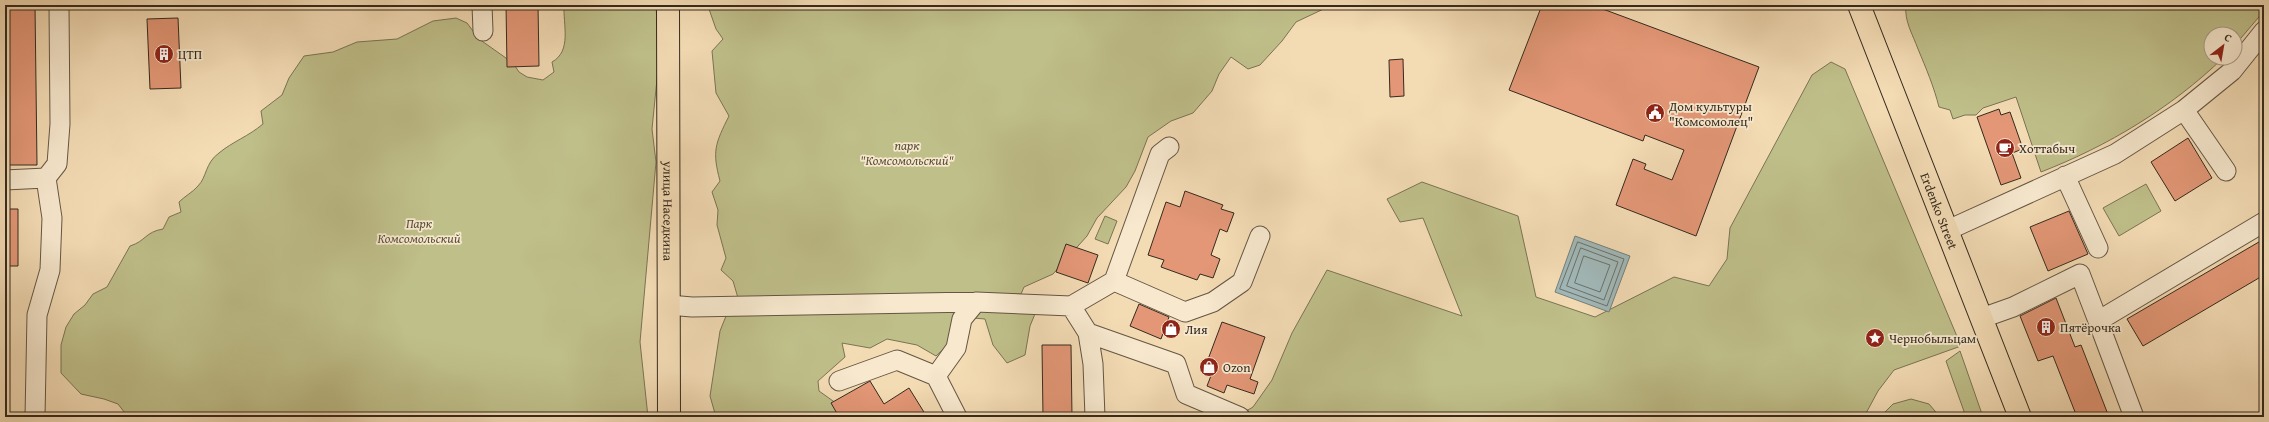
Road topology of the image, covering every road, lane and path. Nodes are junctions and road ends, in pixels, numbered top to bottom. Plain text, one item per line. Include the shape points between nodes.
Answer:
1 (59, 5) edge
2 (482, 5) edge
3 (668, 5) edge
4 (1859, 5) edge
5 (482, 31) dead end
6 (2264, 31) edge
7 (2184, 110) junction
8 (1169, 147) dead end
9 (2226, 171) dead end
10 (2065, 176) junction
11 (46, 178) junction
12 (5, 180) edge
13 (2264, 222) edge
14 (1948, 230) junction
15 (1260, 236) dead end
16 (2098, 248) dead end
17 (1114, 281) junction
18 (976, 302) junction
19 (669, 305) junction
20 (1071, 306) junction
21 (1982, 318) junction
22 (2098, 321) junction
23 (1088, 333) junction
24 (936, 376) junction
25 (839, 381) dead end
26 (35, 417) edge
27 (669, 417) edge
28 (957, 417) edge
29 (1095, 417) edge
30 (1240, 417) edge
31 (2020, 417) edge
32 (2134, 417) edge

1 - 11 lane via 60,124 57,164
2 - 5 lane
3 - 19 main road, улица Наседкина
4 - 14 main road, Erdenko Street
6 - 7 lane via 2232,71
7 - 9 lane
7 - 10 lane via 2115,154
8 - 17 lane via 1160,154
10 - 14 lane
10 - 16 lane
11 - 12 lane
11 - 26 lane via 52,218 50,270 36,315
13 - 22 lane
14 - 21 main road, Erdenko Street
15 - 17 lane via 1242,282 1213,302 1186,312
17 - 20 lane
18 - 19 lane via 692,307
18 - 20 lane
18 - 24 lane via 962,319 956,348
19 - 27 main road, улица Наседкина
20 - 23 lane
21 - 22 lane via 2013,307 2080,274
21 - 31 main road, Erdenko Street
22 - 32 lane
23 - 29 lane via 1093,364
23 - 30 lane via 1176,364 1186,394
24 - 25 lane via 897,360
24 - 28 lane

